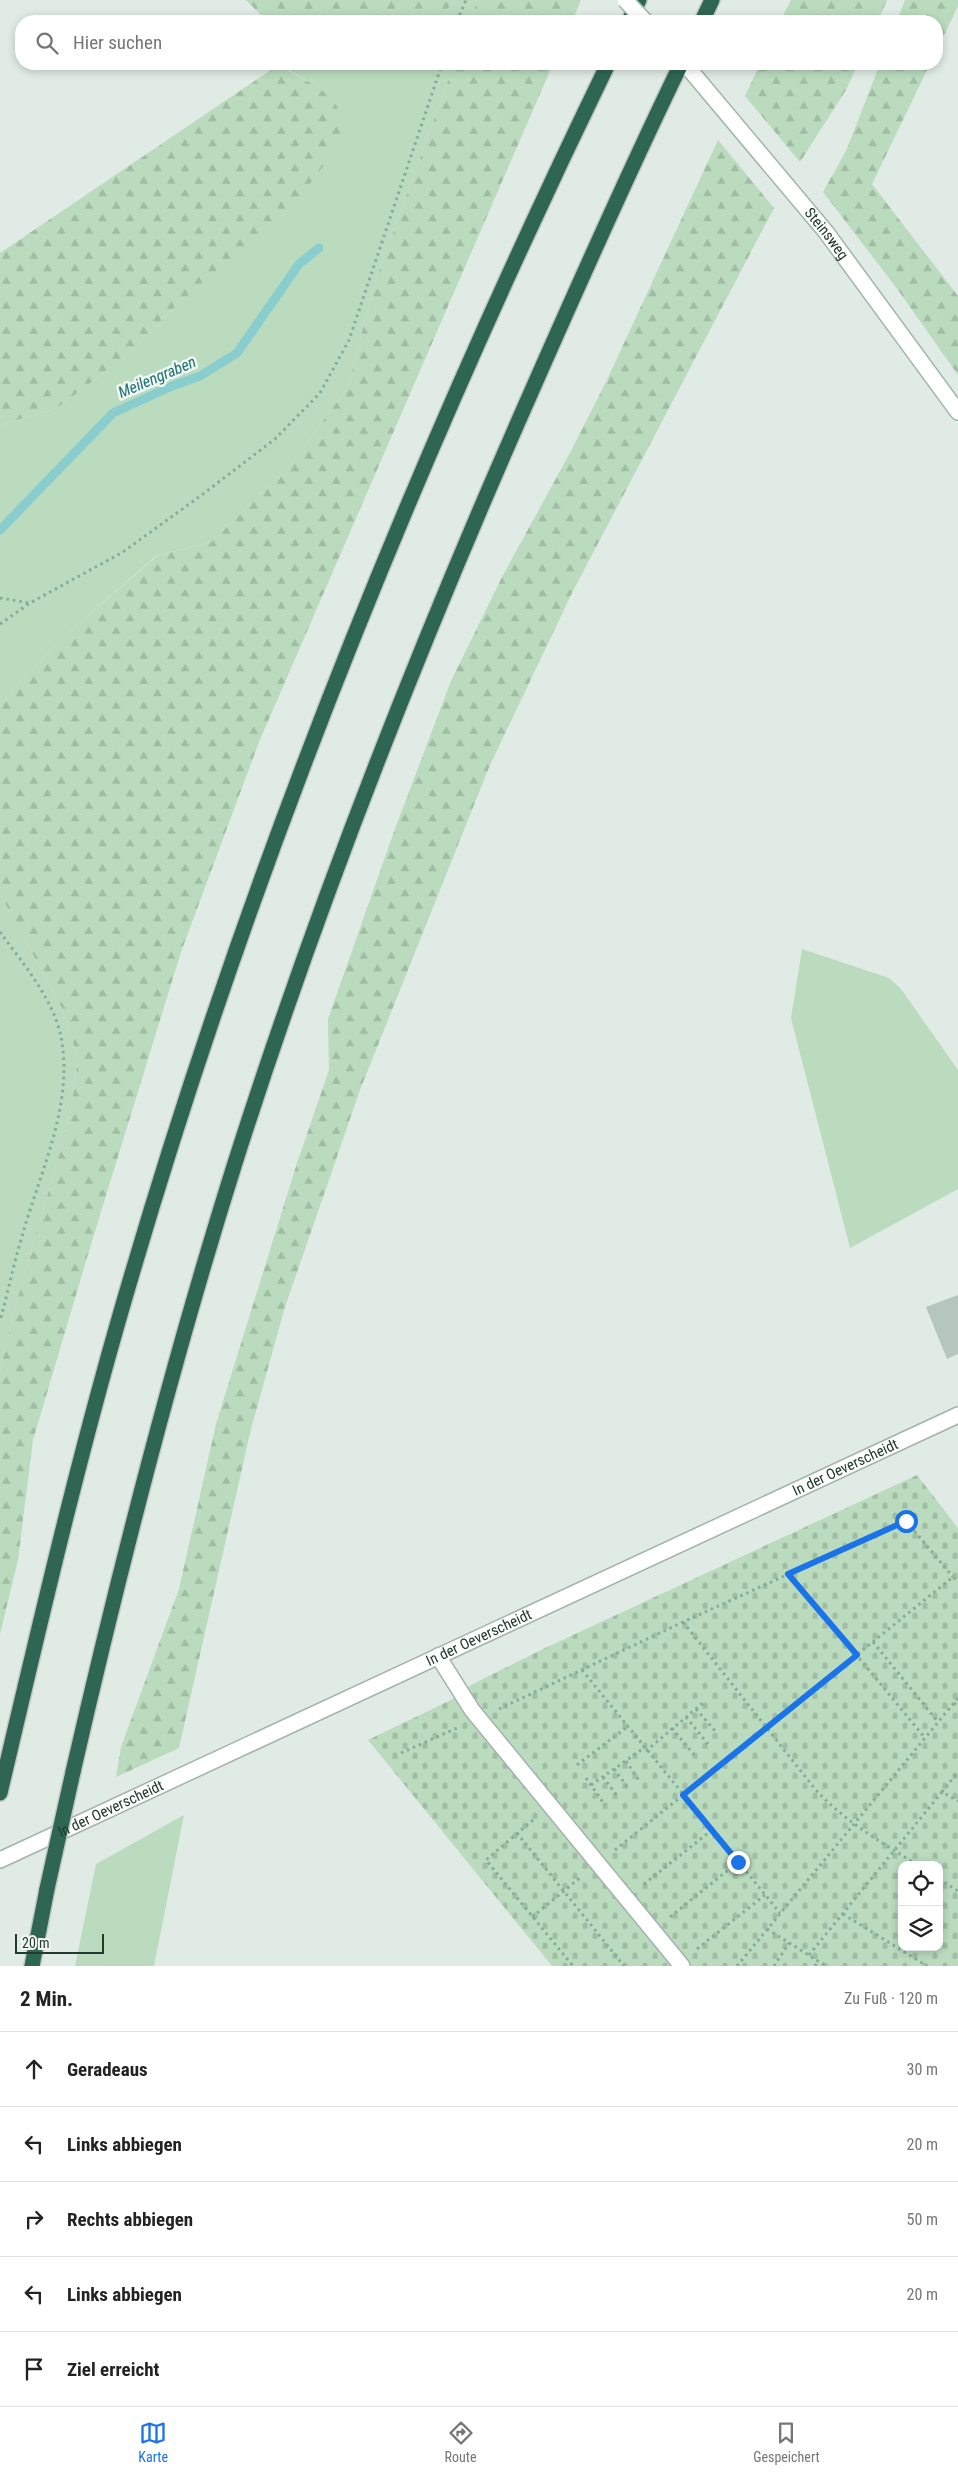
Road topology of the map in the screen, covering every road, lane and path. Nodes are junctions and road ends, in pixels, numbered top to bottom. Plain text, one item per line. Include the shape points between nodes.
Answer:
1 (466, 0) edge
2 (625, 0) edge
3 (639, 0) edge
4 (712, 0) edge
5 (460, 15) edge
6 (632, 15) edge
7 (639, 15) edge
8 (705, 15) edge
9 (440, 70) edge
10 (605, 70) edge
11 (680, 70) edge
12 (688, 70) edge
13 (958, 412) edge
14 (0, 598) edge
15 (30, 603) junction
16 (0, 624) edge
17 (0, 932) edge
18 (0, 1321) edge
19 (958, 1415) edge
20 (788, 1574) junction
21 (953, 1577) junction
22 (958, 1582) edge
23 (683, 1622) junction
24 (874, 1642) junction
25 (857, 1655) junction
26 (438, 1656) junction
27 (582, 1670) junction
28 (958, 1698) edge
29 (704, 1702) dead end
30 (954, 1703) junction
31 (958, 1706) edge
32 (696, 1709) junction
33 (686, 1717) junction
34 (479, 1718) junction
35 (938, 1722) junction
36 (627, 1727) junction
37 (672, 1728) junction
38 (766, 1728) junction
39 (717, 1733) dead end
40 (925, 1738) junction
41 (708, 1744) dead end
42 (645, 1749) junction
43 (400, 1753) dead end
44 (694, 1756) dead end
45 (626, 1761) junction
46 (577, 1765) dead end
47 (614, 1769) junction
48 (958, 1772) edge
49 (603, 1777) junction
50 (586, 1778) dead end
51 (640, 1782) dead end
52 (591, 1785) junction
53 (628, 1788) dead end
54 (942, 1792) junction
55 (0, 1793) edge
56 (683, 1795) junction
57 (618, 1797) dead end
58 (958, 1801) edge
59 (550, 1805) junction
60 (606, 1805) dead end
61 (852, 1825) junction
62 (712, 1830) junction
63 (517, 1833) junction
64 (895, 1851) junction
65 (0, 1860) edge
66 (911, 1861) edge
67 (738, 1862) junction
68 (598, 1863) junction
69 (943, 1882) edge
70 (958, 1891) edge
71 (564, 1892) junction
72 (765, 1895) junction
73 (627, 1898) junction
74 (780, 1913) junction
75 (843, 1914) junction
76 (532, 1917) junction
77 (767, 1929) junction
78 (653, 1930) junction
79 (789, 1943) junction
80 (809, 1955) junction
81 (818, 1961) junction
82 (681, 1964) edge
83 (32, 1966) edge
84 (573, 1966) edge
85 (624, 1966) edge
86 (737, 1966) edge
87 (774, 1966) edge
88 (815, 1966) edge
89 (826, 1966) edge
90 (927, 1966) edge

1 - 5 path
2 - 7 street, bridge
3 - 6 highway
4 - 8 highway
9 - 15 path via 349,340 320,393 275,440 123,552
10 - 55 highway via 493,313 412,501 337,679 250,910 210,1025 132,1274 63,1525
11 - 83 highway, bridge via 588,264 438,606 364,791 272,1052 198,1284 143,1480 109,1612
12 - 13 street, Steinsweg via 841,252
14 - 15 path
15 - 16 path
17 - 18 path via 32,976 56,1022 64,1066 63,1097
19 - 26 street, In der Oeverscheidt
20 - 21 path via 906,1521
20 - 23 path
20 - 25 path
21 - 22 path
21 - 24 path
23 - 27 path
23 - 38 path
24 - 25 path
24 - 35 path
25 - 38 path
25 - 40 path
26 - 34 street
26 - 65 street, In der Oeverscheidt
27 - 34 path
27 - 36 path
28 - 30 path
29 - 32 path
30 - 31 path
30 - 35 path
32 - 33 path
32 - 39 path
33 - 37 path
33 - 41 path
34 - 43 path
34 - 59 street
35 - 40 path
36 - 42 path
36 - 46 path
37 - 42 path
37 - 44 path
38 - 56 path
38 - 61 path via 815,1789
40 - 61 path
42 - 45 path
42 - 56 path
45 - 47 path
45 - 51 path
47 - 49 path
47 - 53 path
48 - 54 path
49 - 52 path
49 - 57 path
50 - 52 path
52 - 60 path
54 - 58 path
54 - 64 path
56 - 62 path
56 - 68 path
59 - 63 path
59 - 68 street
61 - 64 path
61 - 74 path
62 - 67 path
62 - 73 path
63 - 71 path
63 - 76 path via 486,1860
64 - 66 path
64 - 75 path
67 - 72 path
67 - 78 path
68 - 71 path
68 - 73 street
69 - 70 path
71 - 76 path
71 - 85 path
72 - 74 path
72 - 82 path
73 - 78 street
74 - 77 path
75 - 80 path
75 - 90 path
76 - 84 path
77 - 79 path
77 - 86 path
78 - 82 street
79 - 80 path
79 - 87 path
80 - 81 path
81 - 88 path
81 - 89 path

